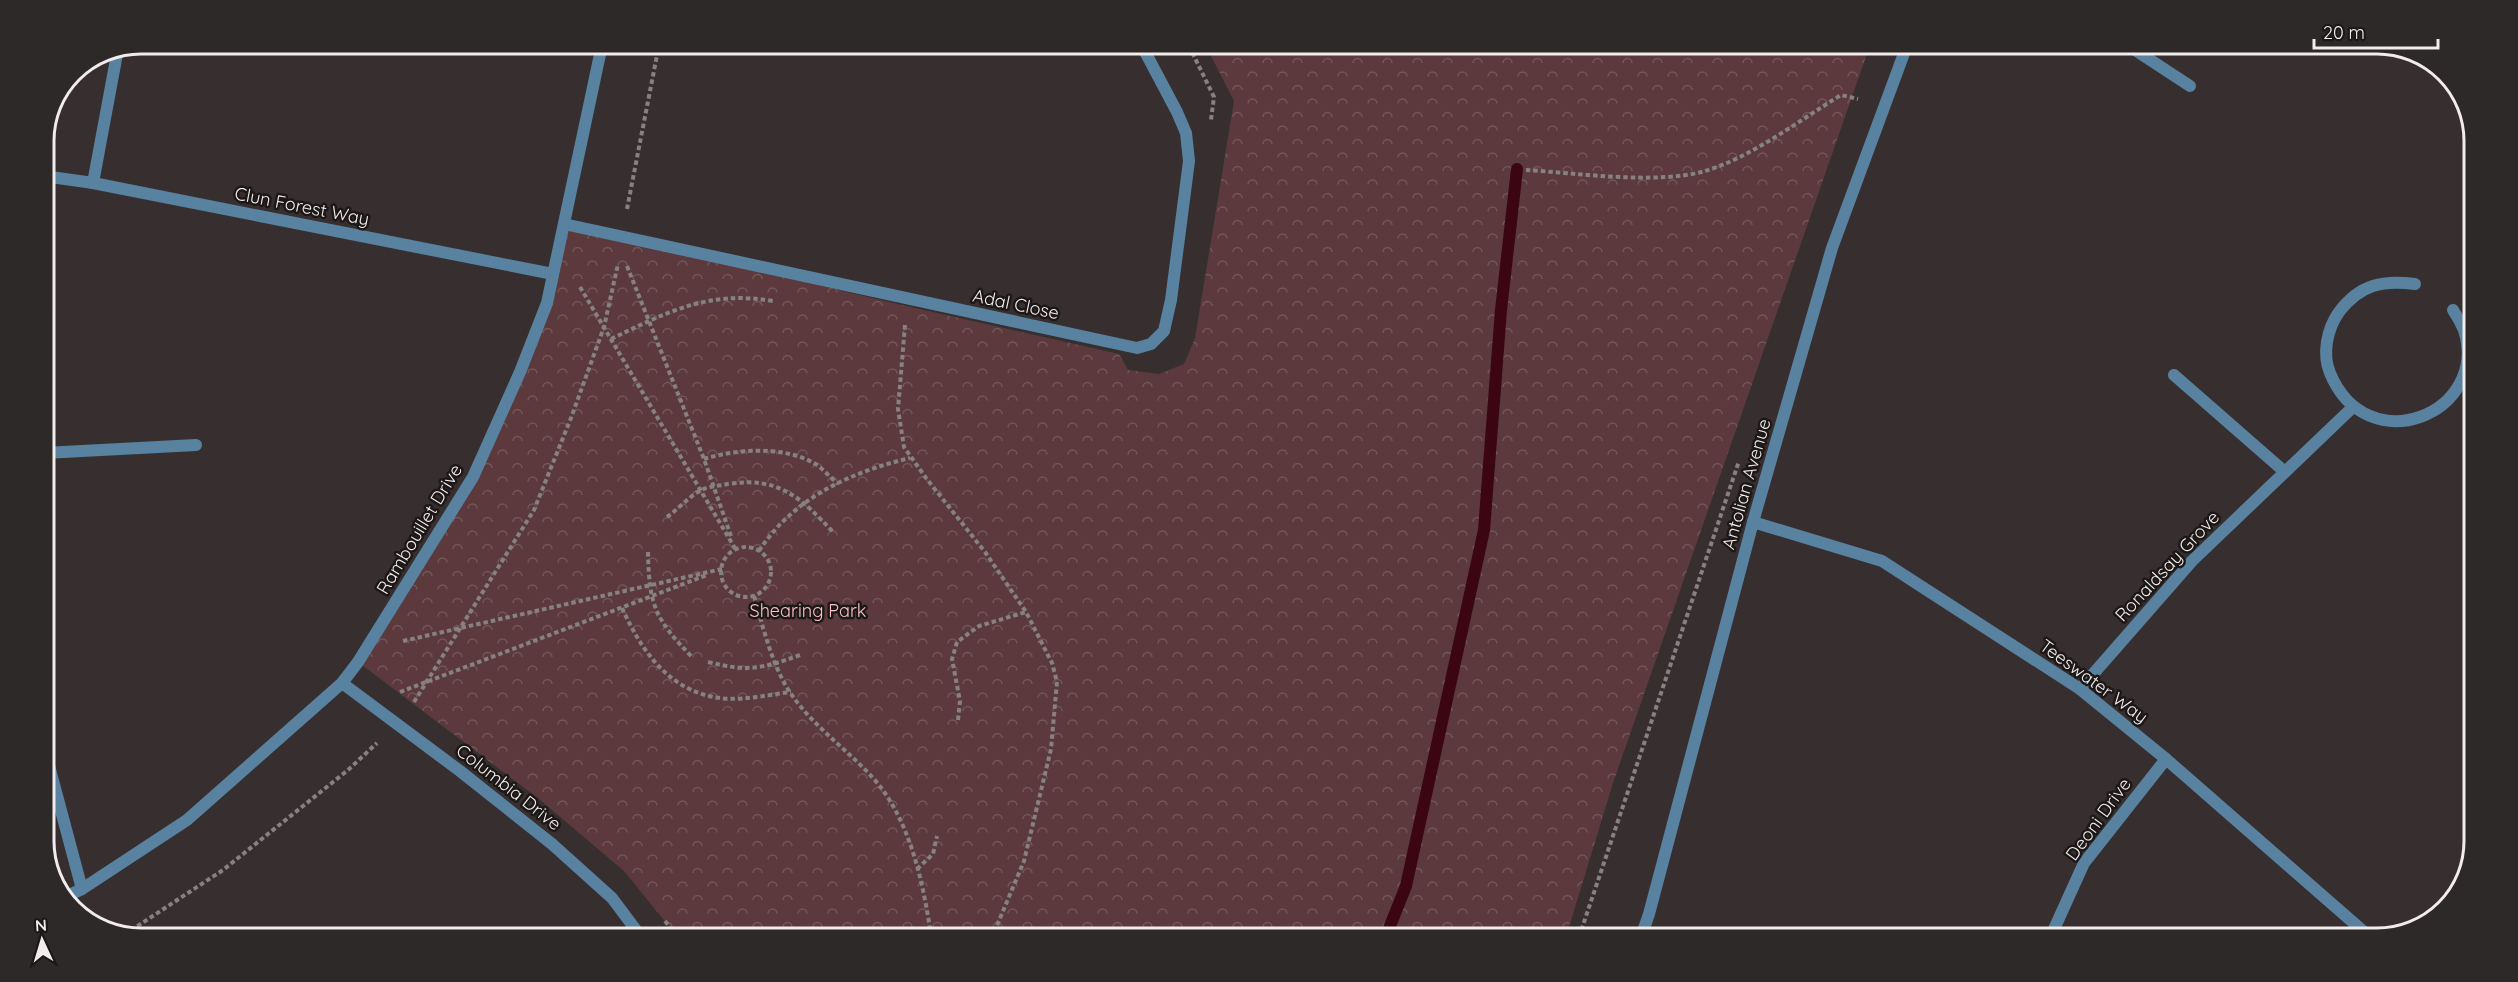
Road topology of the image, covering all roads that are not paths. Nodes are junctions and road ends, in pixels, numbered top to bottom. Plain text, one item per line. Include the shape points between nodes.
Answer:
1 (600, 54) edge
2 (1146, 54) edge
3 (1904, 54) edge
4 (2141, 54) edge
5 (116, 58) edge
6 (2190, 86) dead end
7 (54, 177) edge
8 (93, 183) junction
9 (564, 224) junction
10 (553, 274) junction
11 (2415, 284) dead end
12 (2453, 310) dead end
13 (2464, 330) edge
14 (2464, 368) edge
15 (2174, 375) dead end
16 (2353, 407) junction
17 (196, 445) dead end
18 (54, 452) edge
19 (2285, 472) junction
20 (1753, 522) junction
21 (342, 682) junction
22 (2080, 689) junction
23 (2166, 759) junction
24 (54, 784) edge
25 (82, 889) junction
26 (72, 894) edge
27 (634, 928) edge
28 (1644, 928) edge
29 (2055, 928) edge
30 (2358, 928) edge

1 - 9 street, Rambouillet Drive
2 - 9 street, Adal Close via 1178,112 1186,133 1189,161 1164,331 1150,344 1137,348
3 - 20 street, Antolian Avenue via 1832,248
4 - 6 street
5 - 8 street
7 - 8 street, Clun Forest Way
8 - 10 street, Clun Forest Way
9 - 10 street, Rambouillet Drive
10 - 21 street, Rambouillet Drive via 547,303 520,372 473,477
11 - 16 street via 2391,281 2368,287 2348,300 2333,320 2326,343 2327,367 2336,389
12 - 13 street
14 - 16 street via 2453,394 2437,410 2416,420 2394,423 2372,418
15 - 19 street
16 - 19 street, Ronaldsay Grove
17 - 18 street
19 - 22 street, Ronaldsay Grove via 2192,561
20 - 22 street, Teeswater Way via 1882,561
20 - 28 street, Antolian Avenue
21 - 25 street, Rambouillet Drive via 187,820
21 - 27 street, Columbia Drive via 552,844 612,898
22 - 23 street, Teeswater Way
23 - 29 street, Deoni Drive via 2084,863
23 - 30 street, Teeswater Way
24 - 25 street
25 - 26 street, Rambouillet Drive

